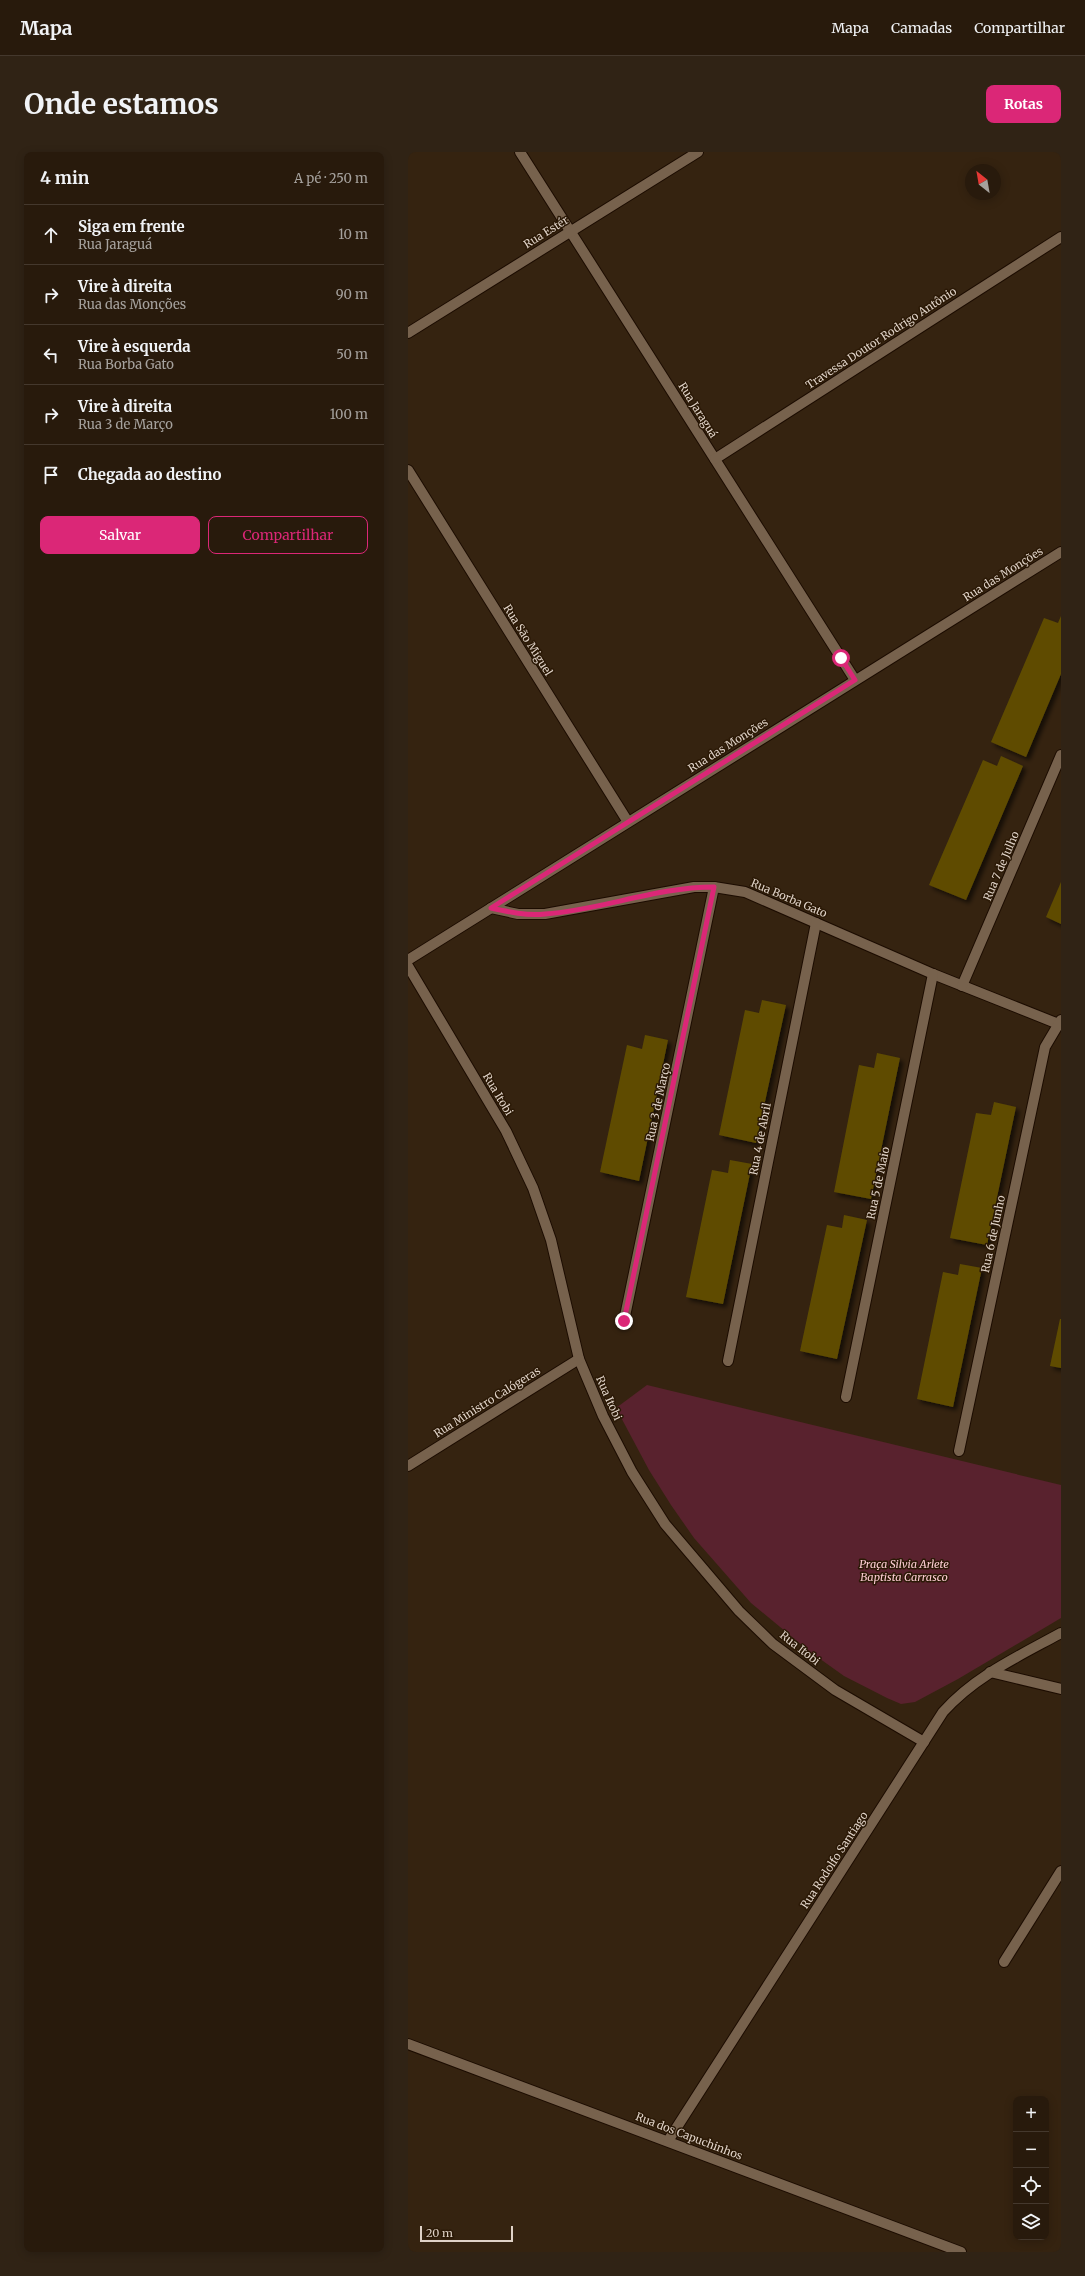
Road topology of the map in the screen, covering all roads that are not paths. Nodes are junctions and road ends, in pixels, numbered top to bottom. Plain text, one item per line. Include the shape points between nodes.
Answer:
1 (520, 152) edge
2 (698, 152) edge
3 (570, 231) junction
4 (1061, 237) edge
5 (408, 333) edge
6 (715, 459) junction
7 (408, 470) edge
8 (1061, 552) edge
9 (855, 680) junction
10 (1061, 755) edge
11 (628, 822) junction
12 (714, 887) junction
13 (491, 908) junction
14 (816, 923) junction
15 (408, 960) edge
16 (408, 966) edge
17 (933, 974) junction
18 (962, 986) junction
19 (1060, 1023) edge
20 (624, 1321) dead end
21 (579, 1359) junction
22 (728, 1360) dead end
23 (846, 1396) dead end
24 (959, 1451) dead end
25 (408, 1466) edge
26 (1061, 1633) edge
27 (990, 1672) junction
28 (1061, 1689) edge
29 (924, 1742) junction
30 (1061, 1871) edge
31 (1004, 1962) dead end
32 (408, 2044) edge
33 (668, 2141) junction
34 (961, 2252) edge

1 - 3 street, Rua Jaraguá
2 - 3 street, Rua Estér
3 - 5 street, Rua Estér
3 - 6 street, Rua Jaraguá
4 - 6 street, Travessa Doutor Rodrigo Antônio
6 - 9 street, Rua Jaraguá
7 - 11 street, Rua São Miguel
8 - 9 street, Rua das Monções
9 - 11 street, Rua das Monções
10 - 18 street, Rua 7 de Julho
11 - 13 street, Rua das Monções
12 - 13 street, Rua Borba Gato via 660,892 545,914 518,914
12 - 14 street, Rua Borba Gato via 745,892
12 - 20 street, Rua 3 de Março
13 - 15 street, Rua das Monções
14 - 17 street, Rua Borba Gato
14 - 22 street, Rua 4 de Abril
16 - 21 street, Rua Itobi via 506,1131 533,1188 551,1240
17 - 18 street, Rua Borba Gato
17 - 23 street, Rua 5 de Maio
18 - 19 street, Rua Borba Gato
19 - 24 street, Rua 6 de Junho via 1045,1047
21 - 25 street, Rua Ministro Calógeras
21 - 29 street, Rua Itobi via 632,1472 665,1524 739,1611 773,1644 835,1690
26 - 27 street, Rua Rodolfo Santiago
27 - 28 street
27 - 29 street, Rua Rodolfo Santiago via 955,1698
29 - 33 street, Rua Rodolfo Santiago
30 - 31 street
32 - 33 street, Rua dos Capuchinhos
33 - 34 street, Rua dos Capuchinhos

